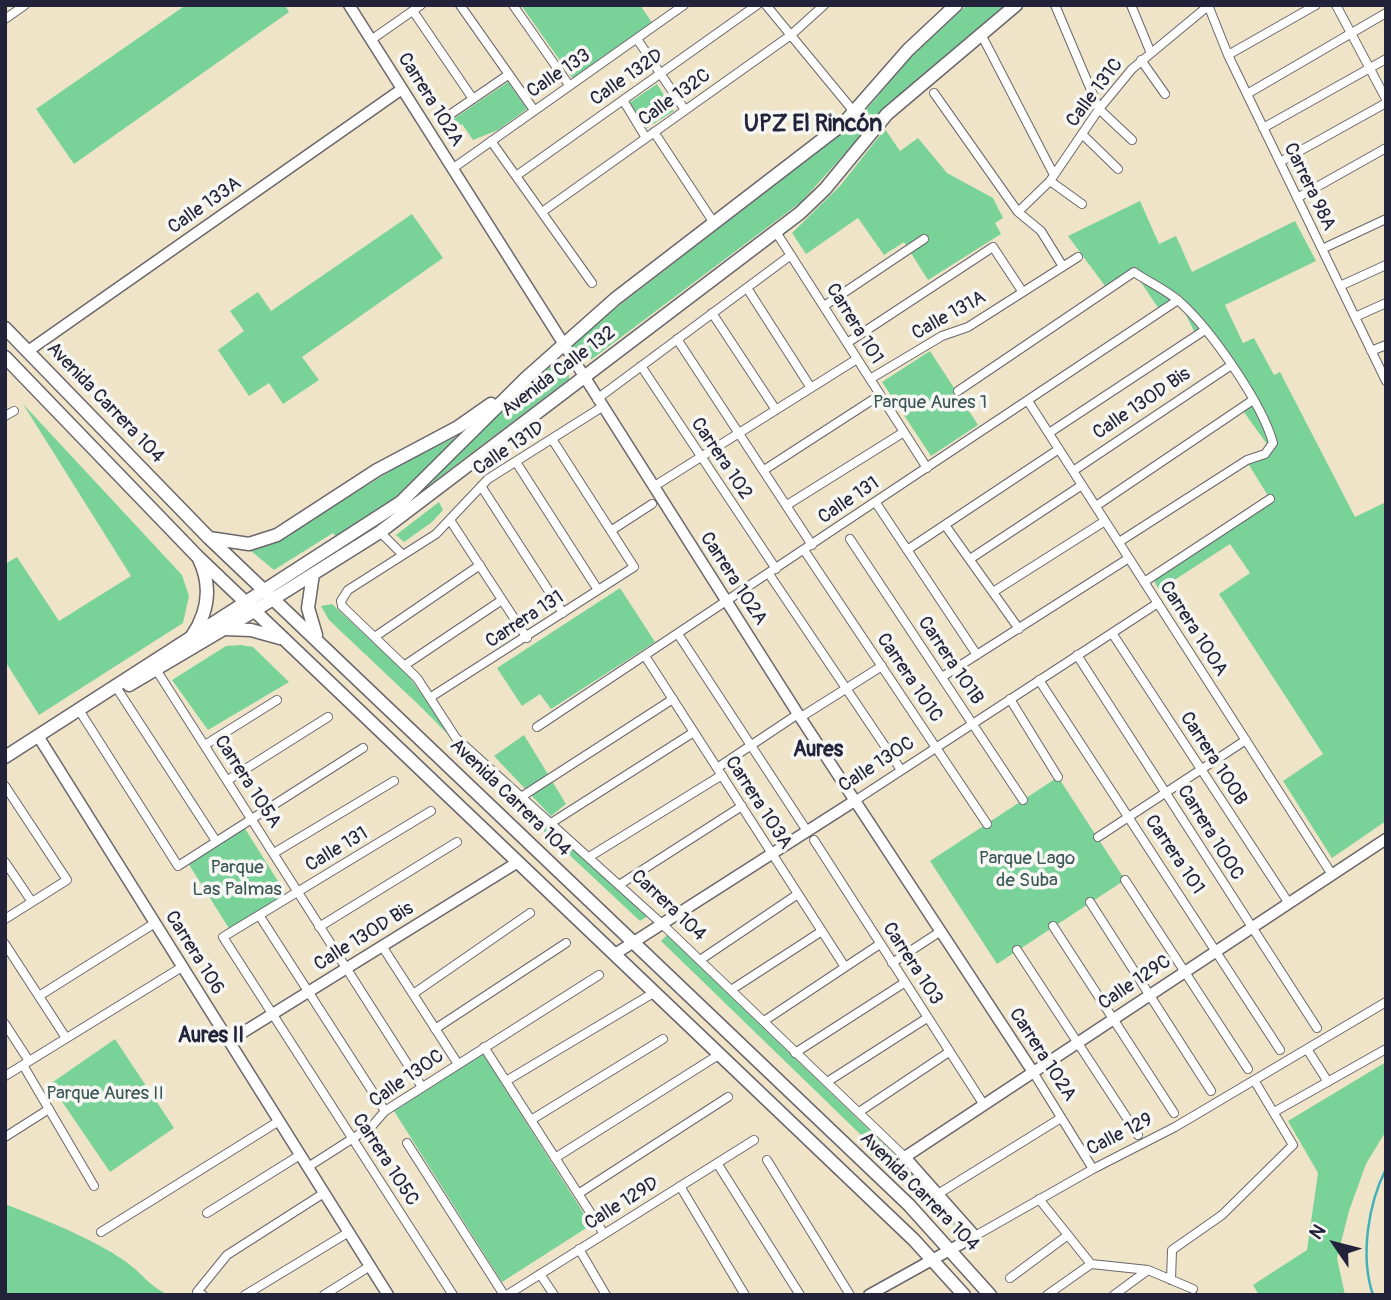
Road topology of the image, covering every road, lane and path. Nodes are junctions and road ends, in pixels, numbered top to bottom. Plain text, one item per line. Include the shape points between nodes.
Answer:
1 (25, 5) edge
2 (349, 5) edge
3 (460, 5) edge
4 (513, 5) edge
5 (684, 5) edge
6 (757, 5) edge
7 (766, 5) edge
8 (824, 5) edge
9 (956, 5) edge
10 (1016, 5) edge
11 (1055, 5) edge
12 (1131, 5) edge
13 (1316, 5) edge
14 (1336, 5) edge
15 (1208, 6) edge
16 (417, 8) edge
17 (1386, 13) edge
18 (5, 19) edge
19 (1351, 33) junction
20 (981, 34) junction
21 (791, 35) junction
22 (637, 39) junction
23 (371, 40) junction
24 (1150, 51) junction
25 (1228, 55) junction
26 (1386, 58) edge
27 (1141, 60) junction
28 (1369, 68) junction
29 (660, 74) junction
30 (508, 75) junction
31 (569, 85) junction
32 (402, 89) junction
33 (934, 93) dead end
34 (1165, 94) dead end
35 (1247, 94) junction
36 (473, 99) junction
37 (623, 100) junction
38 (1386, 101) edge
39 (1099, 109) junction
40 (534, 110) junction
41 (685, 110) junction
42 (855, 113) junction
43 (442, 120) dead end
44 (1263, 128) junction
45 (654, 132) junction
46 (1082, 134) junction
47 (646, 138) junction
48 (1132, 140) dead end
49 (491, 141) junction
50 (1386, 148) edge
51 (1280, 162) junction
52 (452, 169) junction
53 (1118, 169) dead end
54 (516, 176) junction
55 (1052, 178) junction
56 (1297, 198) junction
57 (1082, 204) dead end
58 (542, 212) junction
59 (1018, 212) junction
60 (1386, 219) edge
61 (714, 223) junction
62 (776, 232) junction
63 (924, 239) dead end
64 (1322, 249) junction
65 (791, 255) junction
66 (1078, 257) dead end
67 (1062, 265) junction
68 (1386, 265) edge
69 (592, 282) dead end
70 (1340, 286) junction
71 (747, 288) junction
72 (1022, 291) junction
73 (1178, 300) junction
74 (1386, 303) edge
75 (824, 306) junction
76 (712, 313) junction
77 (1354, 317) junction
78 (5, 328) edge
79 (1205, 330) junction
80 (677, 340) junction
81 (847, 343) junction
82 (563, 345) junction
83 (1386, 345) edge
84 (29, 351) junction
85 (1371, 351) junction
86 (5, 357) edge
87 (857, 359) junction
88 (641, 366) junction
89 (1230, 366) junction
90 (526, 377) junction
91 (583, 377) junction
92 (870, 379) junction
93 (1386, 381) edge
94 (811, 388) junction
95 (958, 391) dead end
96 (880, 395) junction
97 (1253, 400) junction
98 (1028, 401) junction
99 (600, 403) junction
100 (776, 410) junction
101 (14, 411) dead end
102 (5, 416) edge
103 (904, 432) junction
104 (739, 433) junction
105 (1049, 433) junction
106 (552, 439) junction
107 (1059, 449) junction
108 (700, 457) junction
109 (516, 462) junction
110 (927, 468) junction
111 (764, 470) junction
112 (1073, 471) junction
113 (481, 485) junction
114 (1082, 485) junction
115 (653, 487) junction
116 (1270, 499) dead end
117 (652, 503) dead end
118 (876, 503) junction
119 (787, 505) junction
120 (1096, 506) junction
121 (450, 520) junction
122 (1105, 521) junction
123 (945, 525) junction
124 (612, 530) junction
125 (380, 532) junction
126 (209, 538) junction
127 (850, 539) dead end
128 (1119, 542) junction
129 (808, 548) junction
130 (907, 550) junction
131 (197, 555) junction
132 (403, 555) junction
133 (1129, 558) junction
134 (970, 559) junction
135 (480, 565) junction
136 (772, 572) junction
137 (313, 574) junction
138 (1144, 582) junction
139 (598, 590) junction
140 (993, 592) junction
141 (269, 595) junction
142 (502, 600) junction
143 (341, 601) joint
144 (727, 602) junction
145 (1158, 603) junction
146 (250, 607) junction
147 (563, 613) junction
148 (225, 629) junction
149 (1019, 629) junction
150 (1112, 633) junction
151 (678, 634) junction
152 (192, 636) junction
153 (376, 636) junction
154 (527, 638) junction
155 (284, 639) junction
156 (321, 644) junction
157 (977, 655) junction
158 (1077, 655) junction
159 (645, 656) junction
160 (405, 665) junction
161 (882, 666) junction
162 (157, 671) junction
163 (942, 677) junction
164 (1039, 680) junction
165 (846, 689) junction
166 (118, 690) junction
167 (431, 697) junction
168 (673, 699) junction
169 (1010, 699) junction
170 (277, 700) dead end
171 (79, 710) junction
172 (800, 716) junction
173 (328, 717) dead end
174 (972, 724) junction
175 (537, 727) dead end
176 (694, 732) junction
177 (38, 736) junction
178 (1246, 740) junction
179 (205, 745) junction
180 (752, 745) junction
181 (936, 747) junction
182 (363, 748) dead end
183 (5, 757) edge
184 (1201, 770) junction
185 (901, 771) junction
186 (719, 772) junction
187 (1058, 777) dead end
188 (228, 780) junction
189 (394, 781) dead end
190 (5, 786) edge
191 (1166, 793) junction
192 (521, 797) junction
193 (856, 800) junction
194 (1023, 800) dead end
195 (741, 806) junction
196 (431, 811) dead end
197 (1129, 817) junction
198 (253, 818) junction
199 (551, 823) junction
200 (987, 824) dead end
201 (811, 836) junction
202 (1098, 837) dead end
203 (1386, 839) edge
204 (216, 841) junction
205 (457, 842) dead end
206 (274, 853) junction
207 (772, 854) junction
208 (589, 857) junction
209 (5, 862) edge
210 (518, 862) junction
211 (1331, 873) junction
212 (1125, 880) dead end
213 (619, 885) junction
214 (298, 892) junction
215 (798, 894) junction
216 (32, 902) junction
217 (1090, 902) dead end
218 (1288, 902) junction
219 (530, 913) dead end
220 (259, 915) junction
221 (5, 919) edge
222 (155, 923) junction
223 (662, 924) junction
224 (1053, 926) dead end
225 (319, 927) junction
226 (1250, 927) junction
227 (822, 931) junction
228 (941, 931) junction
229 (223, 937) joint
230 (634, 942) junction
231 (566, 943) dead end
232 (5, 944) edge
233 (880, 944) junction
234 (382, 946) junction
235 (1218, 949) junction
236 (1017, 950) dead end
237 (615, 954) junction
238 (700, 960) junction
239 (892, 963) junction
240 (182, 967) junction
241 (845, 967) junction
242 (345, 969) junction
243 (1185, 971) junction
244 (598, 975) dead end
245 (904, 983) junction
246 (731, 990) junction
247 (308, 992) junction
248 (655, 992) junction
249 (413, 994) junction
250 (1149, 995) junction
251 (39, 996) junction
252 (1386, 1002) edge
253 (271, 1014) junction
254 (927, 1018) junction
255 (1113, 1019) junction
256 (764, 1021) junction
257 (5, 1024) edge
258 (1317, 1028) dead end
259 (435, 1029) junction
260 (66, 1038) junction
261 (663, 1039) dead end
262 (229, 1041) junction
263 (1077, 1042) junction
264 (484, 1047) junction
265 (1307, 1049) junction
266 (1386, 1049) edge
267 (1280, 1050) dead end
268 (949, 1052) junction
269 (795, 1053) junction
270 (720, 1054) junction
271 (26, 1063) junction
272 (458, 1064) junction
273 (1248, 1069) dead end
274 (1033, 1072) junction
275 (5, 1076) edge
276 (1254, 1080) junction
277 (506, 1081) junction
278 (827, 1082) junction
279 (1328, 1082) junction
280 (422, 1087) junction
281 (1211, 1091) dead end
282 (728, 1097) dead end
283 (984, 1105) junction
284 (49, 1109) junction
285 (385, 1111) junction
286 (859, 1112) junction
287 (1274, 1112) junction
288 (1174, 1113) dead end
289 (1061, 1118) junction
290 (531, 1120) junction
291 (279, 1121) junction
292 (1138, 1135) dead end
293 (5, 1137) edge
294 (351, 1140) junction
295 (754, 1140) dead end
296 (407, 1143) dead end
297 (300, 1155) junction
298 (905, 1157) junction
299 (555, 1158) junction
300 (767, 1160) dead end
301 (717, 1163) junction
302 (308, 1167) junction
303 (1093, 1169) junction
304 (94, 1186) dead end
305 (680, 1186) junction
306 (324, 1193) junction
307 (578, 1194) junction
308 (938, 1194) junction
309 (1039, 1199) junction
310 (207, 1213) dead end
311 (101, 1232) dead end
312 (349, 1232) junction
313 (604, 1234) junction
314 (1068, 1235) junction
315 (975, 1236) junction
316 (579, 1249) junction
317 (951, 1250) junction
318 (934, 1259) junction
319 (1091, 1264) junction
320 (370, 1266) junction
321 (1148, 1270) junction
322 (540, 1274) junction
323 (1010, 1278) dead end
324 (1171, 1280) junction
325 (1195, 1292) edge
326 (200, 1294) edge
327 (245, 1295) edge
328 (324, 1295) edge
329 (388, 1295) edge
330 (453, 1295) edge
331 (506, 1295) edge
332 (554, 1295) edge
333 (606, 1295) edge
334 (745, 1295) edge
335 (800, 1295) edge
336 (850, 1295) edge
337 (869, 1295) edge
338 (964, 1295) edge
339 (990, 1295) edge
340 (1047, 1295) edge
341 (1114, 1295) edge
342 (1184, 1295) edge

1 - 18 street
2 - 23 street, Carrera 102A
3 - 30 street
4 - 31 street
5 - 22 street, Calle 133
6 - 29 street, Calle 132D
7 - 21 street
8 - 21 street, Calle 132C
9 - 42 main road, Avenida Calle 132 via 908,50
10 - 20 main road, Avenida Calle 132
11 - 39 street
12 - 24 street
13 - 25 street
14 - 19 street
15 - 24 street, Calle 131C
15 - 25 street, Carrera 98A
16 - 23 street
16 - 36 street
17 - 19 street
19 - 28 street
19 - 35 street
20 - 55 street
20 - 62 main road, Avenida Calle 132 via 887,114 825,189
21 - 41 street, Calle 132C
21 - 42 street
22 - 29 street
22 - 31 street, Calle 133
23 - 32 street, Carrera 102A
24 - 27 street, Calle 131C
25 - 35 street, Carrera 98A
26 - 28 street
27 - 34 street
27 - 39 street, Calle 131C
28 - 38 street
28 - 44 street
29 - 37 street, Calle 132D
29 - 41 street
30 - 36 street
30 - 40 street
31 - 40 street, Calle 133
32 - 52 street, Carrera 102A
32 - 84 street, Calle 133A
33 - 59 street
35 - 44 street, Carrera 98A
36 - 43 street
37 - 47 street
37 - 54 street, Calle 132D
38 - 51 street
39 - 46 street, Calle 131C
39 - 48 street
40 - 49 street, Calle 133
41 - 45 street, Calle 132C
42 - 61 main road, Avenida Calle 132
44 - 51 street, Carrera 98A
45 - 47 street, Calle 132C
45 - 61 street
46 - 53 street
46 - 55 street, Calle 131C
47 - 58 street, Calle 132C
49 - 52 street, Calle 133
49 - 54 street
50 - 56 street
51 - 56 street, Carrera 98A
52 - 82 street, Carrera 102A
54 - 58 street
55 - 57 street
55 - 59 street, Calle 131C
56 - 64 street, Carrera 98A
58 - 69 street
59 - 67 street via 1041,231
60 - 64 street
61 - 82 main road, Avenida Calle 132
62 - 65 street, Carrera 101
62 - 91 main road, Avenida Calle 132
63 - 75 street
64 - 70 street, Carrera 98A
65 - 71 street, Calle 131D
65 - 75 street, Carrera 101
66 - 67 street, Calle 131A
67 - 72 street, Calle 131A
68 - 70 street
70 - 77 street, Carrera 98A
71 - 76 street, Calle 131D
71 - 94 street
72 - 81 street via 993,247
72 - 92 street, Calle 131A via 968,327 942,336
73 - 79 street
73 - 95 street via 1133,272
73 - 98 street, Calle 131
74 - 77 street
75 - 81 street, Carrera 101
76 - 80 street, Calle 131D
76 - 100 street
77 - 85 street, Carrera 98A
78 - 84 main road, Avenida Carrera 104
79 - 89 street
79 - 105 street
80 - 88 street, Calle 131D
80 - 104 street, Carrera 101C
81 - 87 street, Carrera 101
82 - 90 main road, Avenida Calle 132
82 - 91 street, Carrera 102A
83 - 85 street
84 - 126 main road, Avenida Carrera 104
85 - 93 street, Carrera 98A
86 - 131 main road, Avenida Carrera 104
87 - 92 street, Carrera 101
87 - 94 street
88 - 99 street, Calle 131D
88 - 108 street, Carrera 102
89 - 97 street
89 - 112 street, Calle 130D Bis
90 - 126 main road via 458,427 377,470 277,535 249,544
90 - 141 main road, Avenida Calle 132 via 401,502
91 - 99 street, Carrera 102A
91 - 125 main road, Avenida Calle 132
92 - 96 street, Carrera 101
94 - 100 street
96 - 103 street, Carrera 101
96 - 111 street
97 - 120 street
97 - 128 street via 1273,443 1265,454 1247,460
98 - 105 street, Carrera 100A
98 - 110 street, Calle 131
99 - 106 street, Calle 131D
99 - 115 street, Carrera 102A
100 - 104 street
101 - 102 street
103 - 110 street, Carrera 101
103 - 119 street
104 - 108 street
104 - 111 street, Carrera 101C
105 - 107 street, Carrera 100A
106 - 109 street, Calle 131D
106 - 124 street
107 - 112 street, Carrera 100A
107 - 123 street
108 - 115 street
108 - 136 street, Carrera 102
109 - 113 street, Calle 131D
109 - 139 street
110 - 118 street, Calle 131
111 - 119 street, Carrera 101C
112 - 114 street, Carrera 100A
113 - 121 street, Calle 131D
113 - 147 street
114 - 120 street, Carrera 100A
114 - 134 street
115 - 144 street, Carrera 102A
116 - 138 street
117 - 124 street
118 - 129 street, Calle 131
118 - 130 street
119 - 129 street, Carrera 101C
120 - 122 street, Carrera 100A
121 - 132 street, Calle 131D
121 - 135 street
122 - 128 street, Carrera 100A
122 - 140 street
123 - 130 street
123 - 134 street
124 - 139 street, Carrera 131 via 634,567
125 - 132 street
125 - 137 main road, Avenida Calle 132
126 - 141 main road, Avenida Carrera 104
127 - 163 street, Carrera 101B
128 - 133 street, Carrera 100A
129 - 136 street, Calle 131
129 - 161 street, Carrera 101C
130 - 157 street
131 - 146 main road, Avenida Carrera 104
131 - 152 main road via 207,601
132 - 143 street, Calle 131D via 348,590
133 - 138 street, Carrera 100A
133 - 149 street
134 - 140 street
135 - 142 street
135 - 153 street
136 - 144 street, Calle 131
136 - 165 street, Carrera 102
137 - 141 main road, Avenida Calle 132
137 - 156 main road via 308,608
138 - 145 street, Carrera 100A
139 - 147 street, Carrera 131
140 - 149 street
141 - 146 main road, Avenida Calle 132
141 - 156 main road, Avenida Carrera 104
142 - 154 street
142 - 160 street
143 - 153 street, Carrera 104
144 - 151 street, Calle 131
144 - 172 street, Carrera 102A
145 - 150 street, Calle 130C
145 - 178 street, Carrera 100A
146 - 148 main road, Avenida Calle 132
146 - 152 main road, Avenida Calle 132
146 - 155 main road, Avenida Carrera 104
147 - 154 street, Carrera 131
148 - 155 main road
148 - 162 main road, Avenida Calle 132
149 - 157 street
150 - 158 street, Calle 130C
150 - 184 street, Carrera 100B
151 - 159 street, Calle 131
151 - 180 street, Carrera 103
152 - 171 main road, Avenida Calle 132
153 - 160 street, Carrera 104
154 - 167 street, Carrera 131
155 - 210 main road, Avenida Carrera 104
156 - 230 main road, Avenida Carrera 104
157 - 163 street
158 - 164 street, Calle 130C
158 - 191 street, Carrera 100C
159 - 168 street, Carrera 103A
159 - 175 street, Calle 131
160 - 167 street, Carrera 104
161 - 165 street
161 - 181 street, Carrera 101C
162 - 166 main road, Avenida Calle 132
162 - 179 street, Carrera 105A
163 - 174 street, Carrera 101B
164 - 169 street, Calle 130C
164 - 197 street, Carrera 101
165 - 172 street
165 - 185 street, Carrera 102
166 - 171 main road, Avenida Calle 132
166 - 204 street
167 - 192 street, Carrera 104 via 456,738
168 - 176 street, Carrera 103A
168 - 192 street
169 - 174 street, Calle 130C
169 - 187 street
170 - 179 street
171 - 177 main road, Avenida Calle 132
171 - 204 street via 178,866
172 - 180 street
172 - 193 street, Carrera 102A
173 - 188 street
174 - 181 street, Calle 130C
174 - 194 street, Carrera 101B
176 - 186 street, Carrera 103A
176 - 199 street
177 - 183 main road, Avenida Calle 132
177 - 222 street, Carrera 106
178 - 184 street
178 - 211 street, Carrera 100A
179 - 188 street, Carrera 105A
180 - 186 street
180 - 201 street, Carrera 103
181 - 185 street, Calle 130C
181 - 200 street, Carrera 101C
182 - 198 street
184 - 191 street
184 - 218 street, Carrera 100B
185 - 193 street, Calle 130C
186 - 195 street, Carrera 103A
186 - 208 street
188 - 198 street, Carrera 105A
189 - 206 street
190 - 216 street via 67,880
191 - 197 street
191 - 226 street, Carrera 100C
192 - 199 street, Carrera 104
193 - 201 street, Calle 130C
193 - 228 street, Carrera 102A
195 - 207 street, Carrera 103A
195 - 213 street
196 - 214 street, Calle 131
197 - 202 street
197 - 235 street, Carrera 101
198 - 204 street
198 - 206 street, Carrera 105A
199 - 208 street, Carrera 104
201 - 207 street, Calle 130C
201 - 233 street, Carrera 103
203 - 211 street, Calle 129C
205 - 225 street
206 - 214 street, Carrera 105A
207 - 215 street, Carrera 103A
207 - 223 street, Calle 130C
208 - 213 street, Carrera 104
209 - 216 street
210 - 234 street, Calle 130D Bis
210 - 237 main road, Avenida Carrera 104
211 - 218 street, Calle 129C
212 - 243 street
213 - 223 street, Carrera 104
214 - 220 street, Calle 131
214 - 225 street, Carrera 105A
215 - 227 street, Carrera 103A
215 - 238 street
216 - 221 street
217 - 250 street
218 - 226 street, Calle 129C
219 - 249 street
220 - 229 street, Calle 131
220 - 247 street
222 - 240 street, Carrera 106
222 - 251 street
223 - 230 street, Calle 130C
223 - 238 street, Carrera 104
224 - 255 street
225 - 242 street, Carrera 105A
226 - 235 street, Calle 129C
226 - 258 street, Carrera 100C
227 - 241 street, Carrera 103A
227 - 246 street
228 - 239 street
228 - 274 street, Carrera 102A
229 - 253 street, Carrera 105C
230 - 237 street, Calle 130C
230 - 317 main road, Avenida Carrera 104
231 - 259 street
232 - 251 street
233 - 239 street, Carrera 103
233 - 241 street
234 - 242 street, Calle 130D Bis
234 - 249 street
235 - 243 street, Calle 129C
235 - 267 street, Carrera 101
236 - 263 street
237 - 248 main road, Avenida Carrera 104
238 - 246 street, Carrera 104
239 - 245 street, Carrera 103
240 - 260 street
240 - 262 street, Carrera 106
241 - 256 street
242 - 247 street, Calle 130D Bis
242 - 280 street, Carrera 105A
243 - 250 street, Calle 129C
243 - 273 street
244 - 264 street, Calle 130C
245 - 254 street, Carrera 103
245 - 269 street
246 - 256 street, Carrera 104
247 - 253 street, Calle 130D Bis
247 - 285 street
248 - 270 main road, Avenida Carrera 104
248 - 277 street
249 - 259 street
250 - 255 street, Calle 129C
250 - 281 street
251 - 260 street
252 - 265 street, Calle 129
253 - 262 street, Calle 130D Bis
253 - 294 street, Carrera 105C
254 - 268 street, Carrera 103
254 - 278 street
255 - 263 street, Calle 129C
255 - 288 street
256 - 269 street, Carrera 104
257 - 271 street
259 - 272 street
260 - 271 street
261 - 290 street
262 - 291 street, Carrera 106
263 - 274 street, Calle 129C
263 - 292 street
264 - 272 street, Calle 130C
264 - 277 street
265 - 276 street, Calle 129
265 - 279 street
266 - 279 street
268 - 283 street, Carrera 103
268 - 286 street
269 - 278 street, Carrera 104
270 - 299 street
270 - 318 main road, Avenida Carrera 104
271 - 275 street
271 - 284 street
272 - 280 street, Calle 130C
274 - 283 street, Calle 129C
274 - 289 street, Carrera 102A
276 - 287 street
276 - 303 street, Calle 129
277 - 290 street
278 - 286 street, Carrera 104
279 - 287 street
280 - 285 street, Calle 130C
282 - 307 street
283 - 298 street, Calle 129C
284 - 293 street
284 - 304 street
285 - 294 street, Calle 130C
286 - 298 street, Carrera 104
287 - 324 street via 1293,1145 1222,1214 1172,1250
289 - 303 street, Carrera 102A
289 - 308 street
290 - 299 street
291 - 297 street, Carrera 106
291 - 311 street
294 - 302 street, Calle 130C
294 - 330 street, Carrera 105C
295 - 301 street, Calle 129D
296 - 331 street
297 - 302 street, Carrera 106
297 - 310 street
298 - 308 street, Carrera 104
299 - 307 street
300 - 336 street
301 - 305 street, Calle 129D
301 - 335 street
302 - 306 street, Carrera 106
303 - 309 street, Calle 129
305 - 313 street, Calle 129D
305 - 334 street
306 - 312 street, Carrera 106
306 - 326 street via 227,1255
307 - 313 street
308 - 315 street, Carrera 104
309 - 314 street
309 - 315 street, Calle 129
312 - 320 street, Carrera 106
312 - 327 street
313 - 316 street, Calle 129D
314 - 319 street
314 - 323 street
315 - 317 street, Calle 129
316 - 322 street, Calle 129D
316 - 333 street
317 - 318 street, Calle 129
317 - 339 main road, Avenida Carrera 104
318 - 337 street, Calle 129
318 - 338 main road, Avenida Carrera 104
319 - 321 street
319 - 340 street
320 - 328 street
320 - 329 street, Carrera 106
321 - 324 street
321 - 341 street
322 - 331 street, Calle 129D
322 - 332 street
324 - 325 street
325 - 342 street

